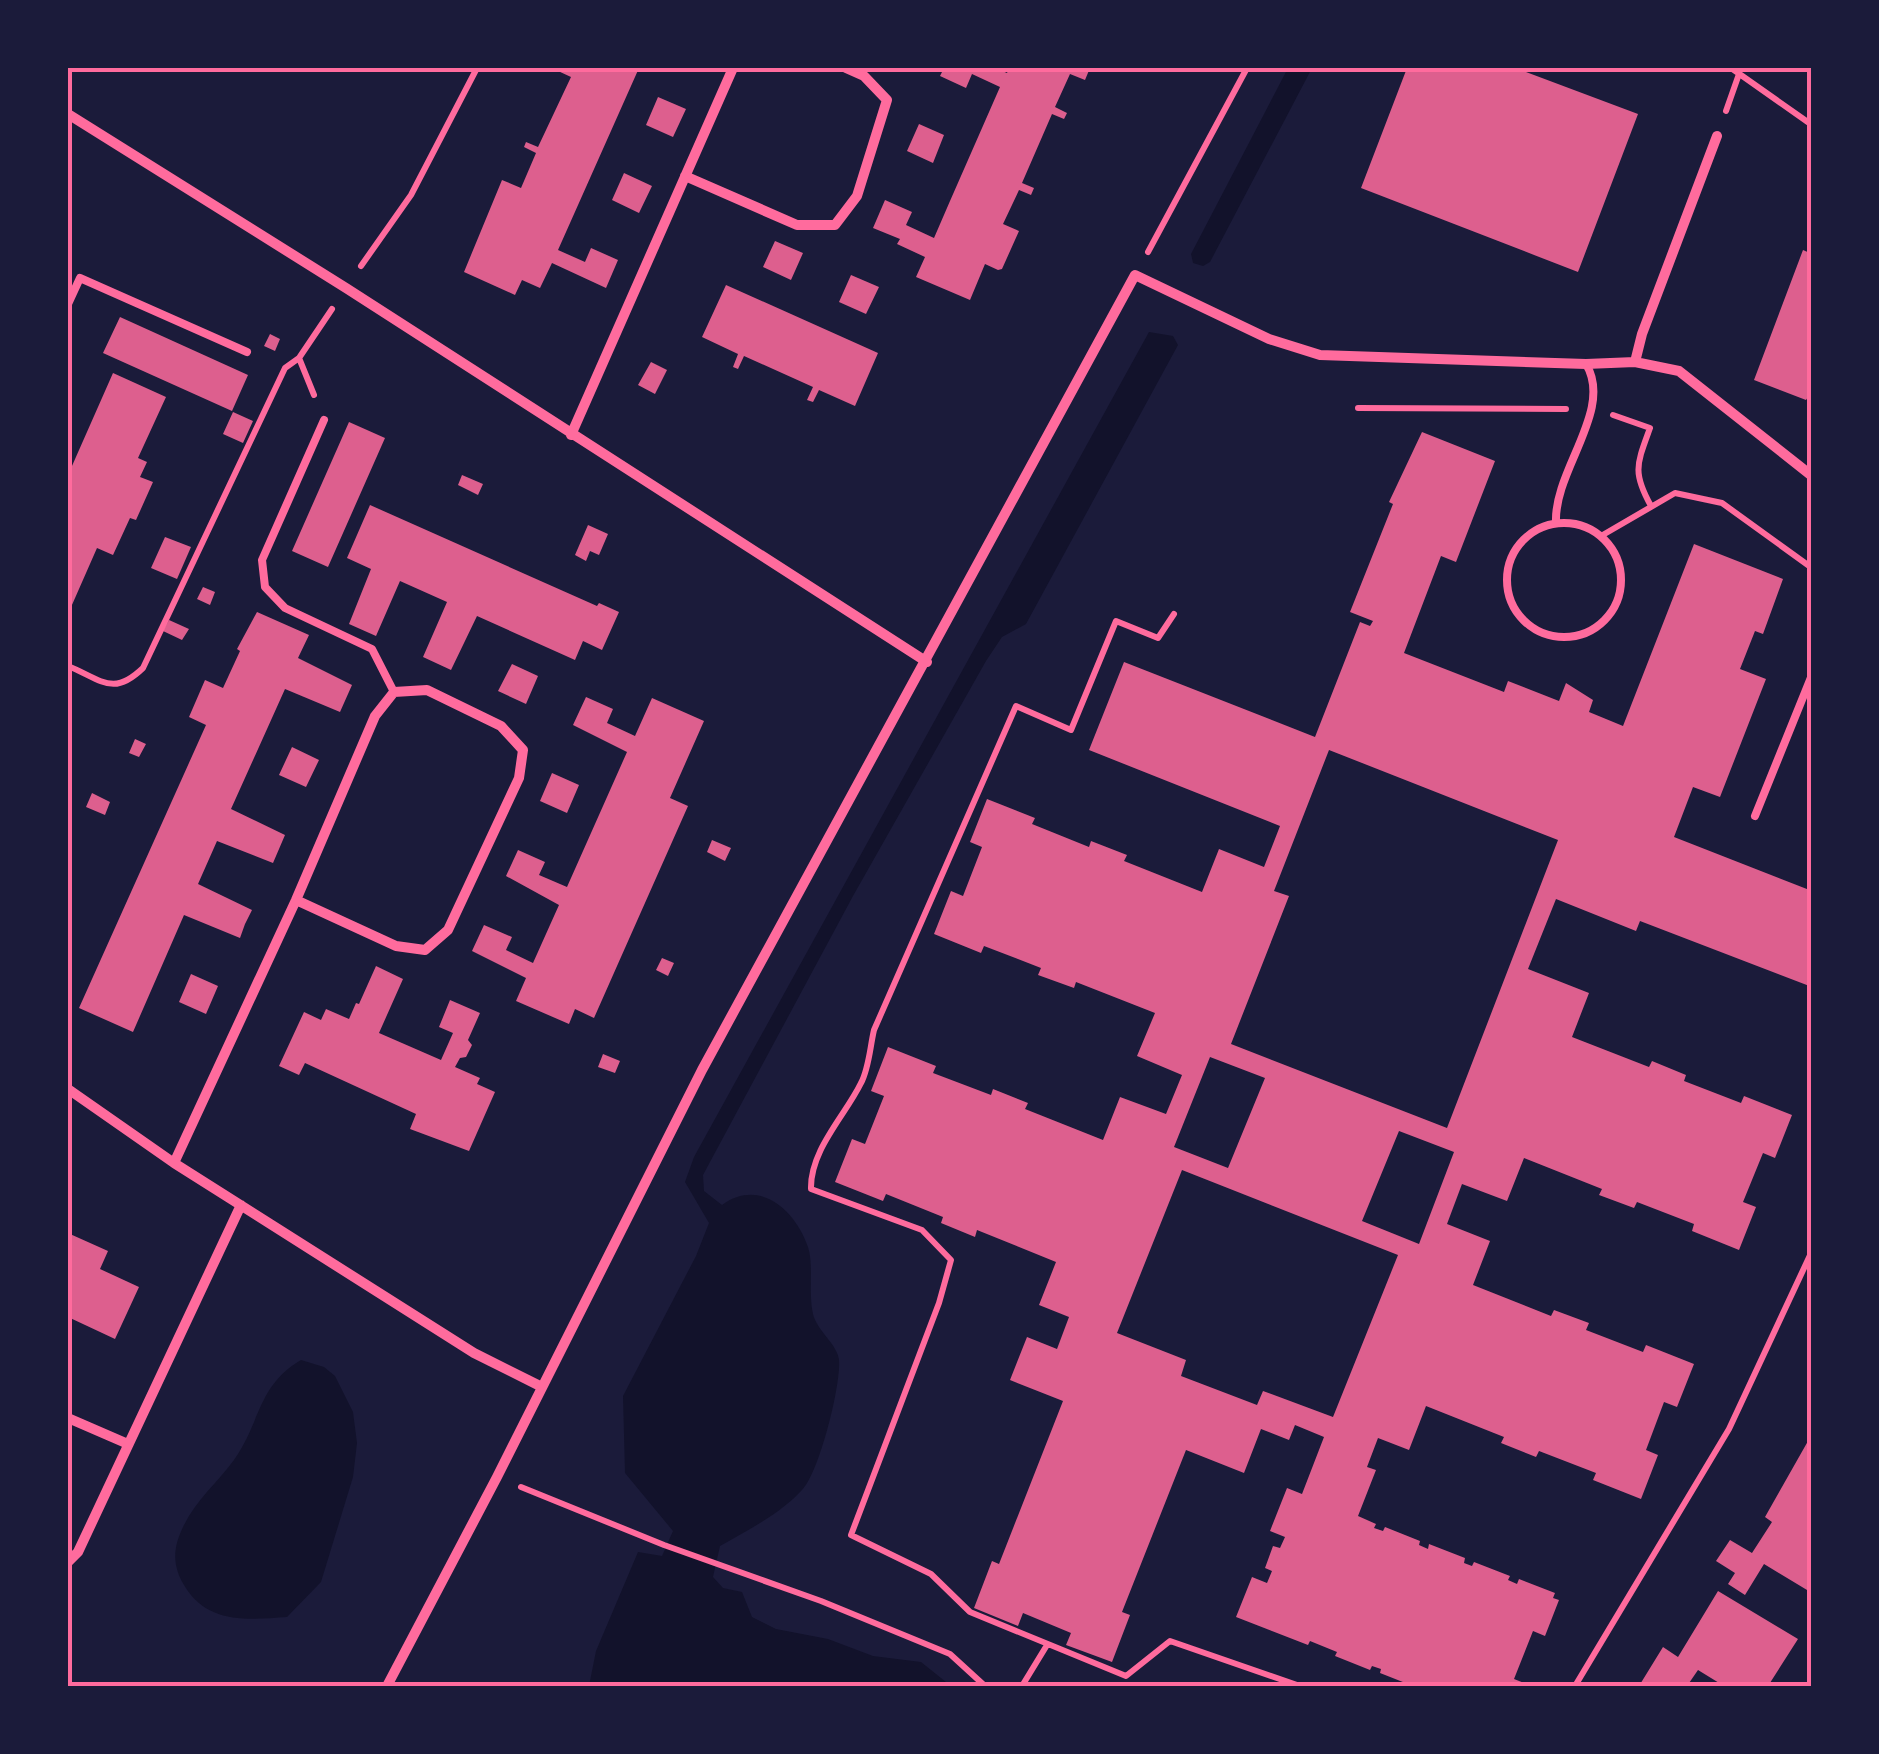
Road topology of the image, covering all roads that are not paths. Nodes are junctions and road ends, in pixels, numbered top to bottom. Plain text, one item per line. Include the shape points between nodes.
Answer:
1 (732, 68) edge
2 (846, 68) edge
3 (68, 114) edge
4 (1717, 136) road end
5 (685, 176) junction
6 (68, 304) edge
7 (247, 352) dead end
8 (1634, 362) junction
9 (1586, 364) junction
10 (324, 420) road end
11 (571, 434) junction
12 (1812, 476) edge
13 (1556, 522) junction
14 (927, 662) junction
15 (1812, 675) edge
16 (394, 692) junction
17 (1755, 816) dead end
18 (296, 900) junction
19 (68, 1090) edge
20 (174, 1163) junction
21 (241, 1205) junction
22 (542, 1387) junction
23 (68, 1418) edge
24 (128, 1444) junction
25 (68, 1562) edge
26 (387, 1686) edge

1 - 5 street
2 - 5 street via 887,100 856,196 835,226 798,225
3 - 11 street
4 - 8 street
5 - 11 street
6 - 7 lane via 80,278
8 - 9 street
8 - 12 street via 1679,371
9 - 13 lane via 1596,380 1592,409 1555,501
9 - 14 street via 1320,354 1269,339 1136,275
10 - 16 lane via 262,560 264,587 285,608 372,649
11 - 14 street
13 - 13 lane via 1517,546 1506,579 1509,598 1540,633 1577,636 1613,609 1621,571 1602,536 1584,525
14 - 22 street via 702,1070
15 - 17 lane
16 - 18 street via 375,716
16 - 18 street via 427,690 501,726 523,750 519,778 448,930 425,950 396,946
18 - 20 street
19 - 20 street
20 - 21 street
21 - 22 street via 474,1353
21 - 24 street
22 - 26 street
23 - 24 street
24 - 25 street

